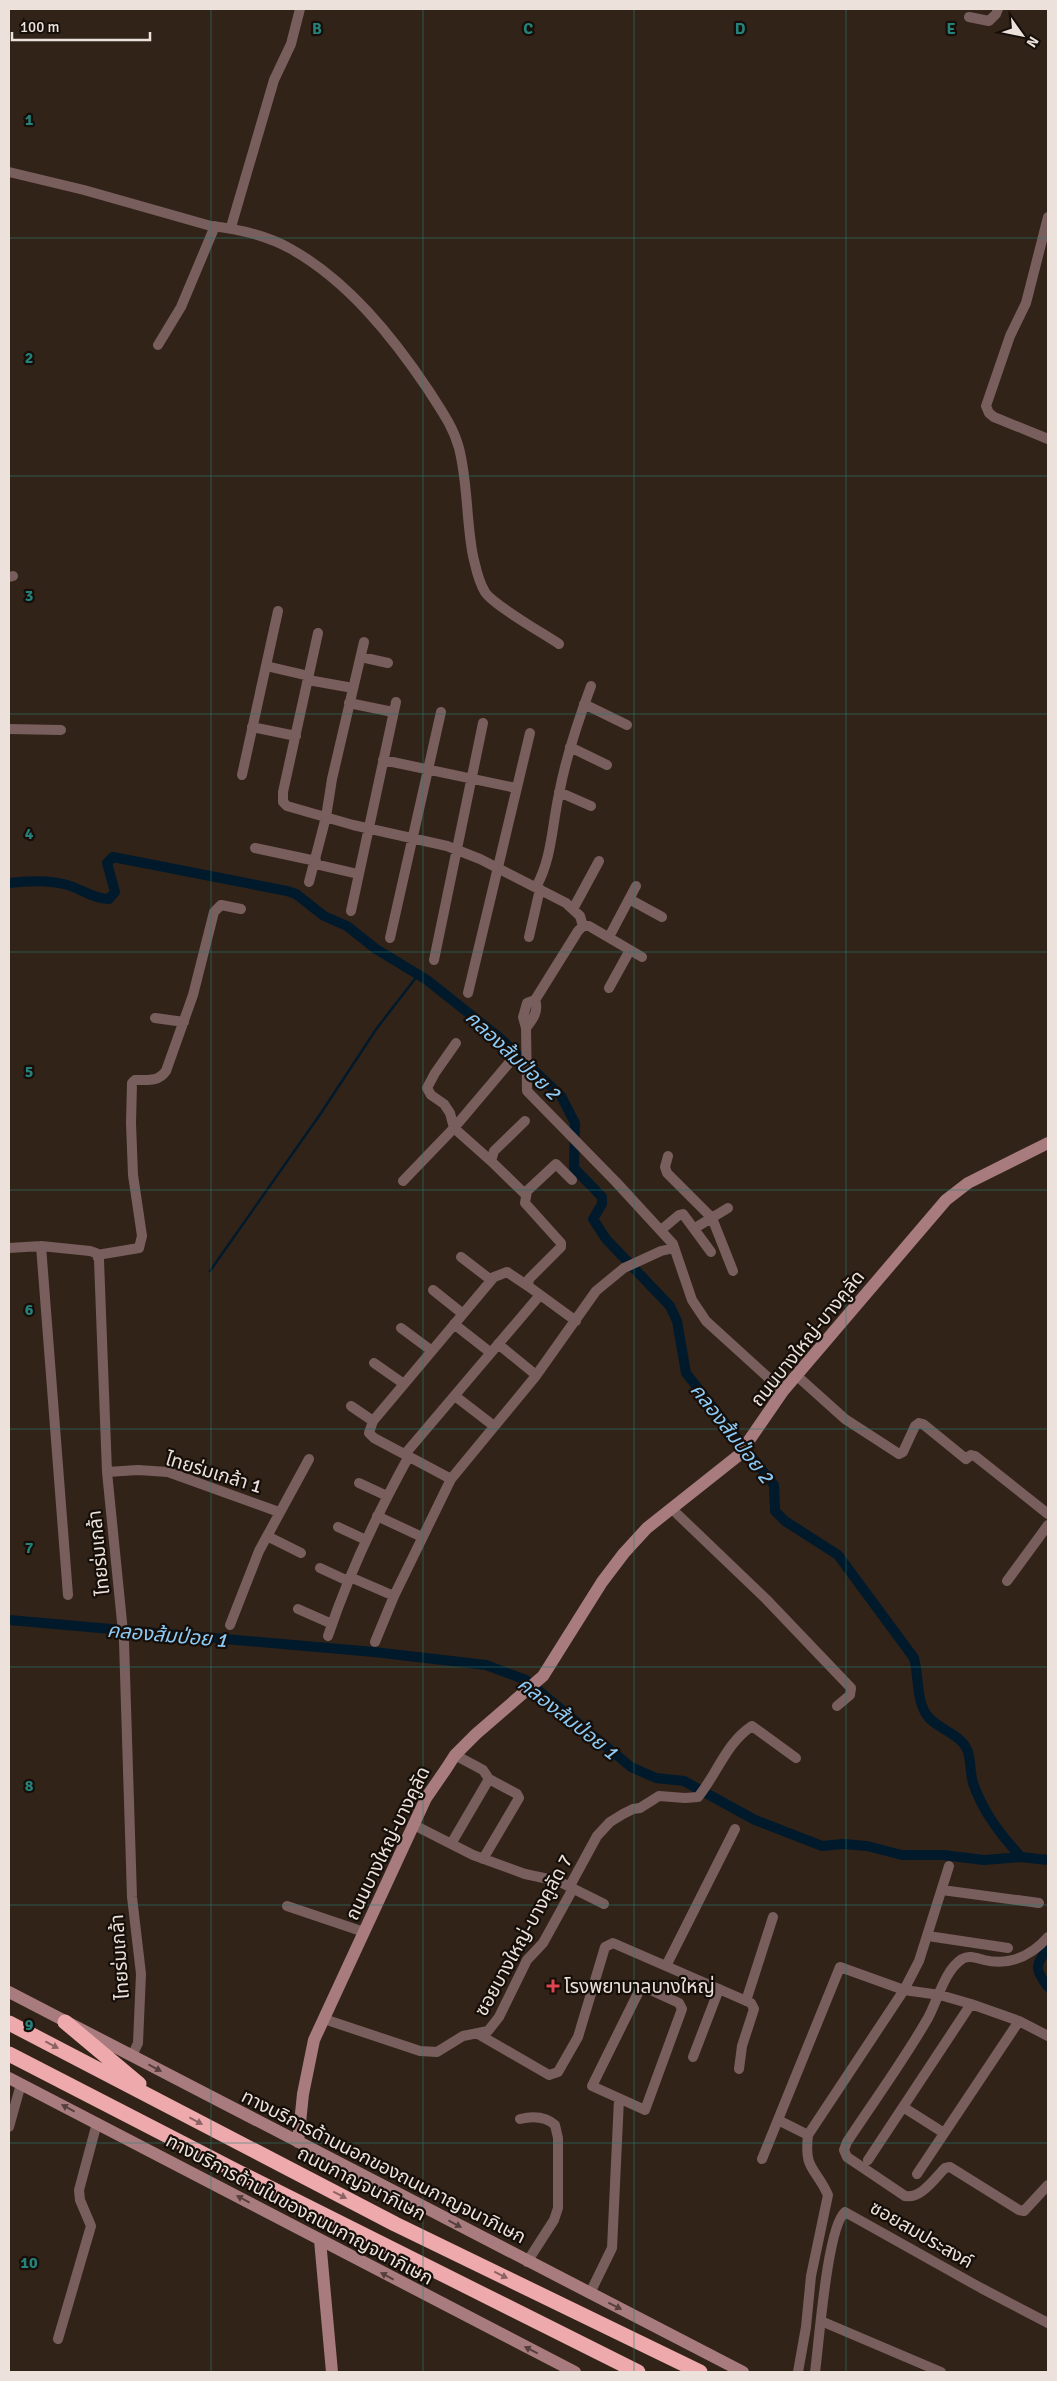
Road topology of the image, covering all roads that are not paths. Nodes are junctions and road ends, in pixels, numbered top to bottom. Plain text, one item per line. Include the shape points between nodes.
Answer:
1 (300, 9) edge
2 (998, 9) edge
3 (969, 17) dead end
4 (9, 172) edge
5 (1048, 217) edge
6 (215, 226) junction
7 (231, 227) junction
8 (158, 345) dead end
9 (1048, 439) edge
10 (278, 611) dead end
11 (318, 633) dead end
12 (364, 642) dead end
13 (559, 644) dead end
14 (361, 657) junction
15 (388, 663) dead end
16 (266, 666) junction
17 (308, 678) junction
18 (591, 686) dead end
19 (353, 688) junction
20 (396, 702) dead end
21 (349, 703) junction
22 (584, 704) junction
23 (393, 712) junction
24 (441, 712) dead end
25 (483, 723) dead end
26 (627, 725) dead end
27 (252, 727) junction
28 (9, 729) edge
29 (61, 730) dead end
30 (530, 733) dead end
31 (296, 736) junction
32 (570, 747) junction
33 (383, 760) junction
34 (607, 765) dead end
35 (428, 769) junction
36 (242, 775) dead end
37 (471, 779) junction
38 (516, 788) junction
39 (559, 792) junction
40 (591, 806) dead end
41 (326, 817) junction
42 (368, 828) junction
43 (413, 839) junction
44 (255, 848) dead end
45 (455, 850) junction
46 (599, 861) dead end
47 (316, 862) junction
48 (497, 867) junction
49 (358, 874) junction
50 (309, 882) dead end
51 (636, 886) dead end
52 (538, 888) junction
53 (630, 899) junction
54 (241, 909) dead end
55 (573, 909) junction
56 (351, 911) dead end
57 (662, 917) dead end
58 (583, 926) junction
59 (529, 937) dead end
60 (609, 937) junction
61 (390, 938) dead end
62 (630, 950) junction
63 (642, 956) dead end
64 (434, 960) dead end
65 (608, 988) dead end
66 (468, 993) dead end
67 (155, 1018) dead end
68 (184, 1022) junction
69 (456, 1043) dead end
70 (508, 1063) dead end
71 (525, 1121) dead end
72 (454, 1128) junction
73 (1048, 1144) edge
74 (668, 1156) dead end
75 (491, 1161) junction
76 (572, 1180) dead end
77 (403, 1181) dead end
78 (526, 1195) junction
79 (728, 1208) dead end
80 (712, 1218) junction
81 (695, 1228) junction
82 (661, 1230) junction
83 (41, 1246) junction
84 (9, 1248) edge
85 (674, 1248) junction
86 (711, 1252) dead end
87 (97, 1255) junction
88 (461, 1256) dead end
89 (733, 1271) dead end
90 (491, 1280) junction
91 (528, 1286) junction
92 (433, 1290) dead end
93 (540, 1295) junction
94 (463, 1314) junction
95 (576, 1321) junction
96 (454, 1324) junction
97 (401, 1328) dead end
98 (498, 1344) junction
99 (432, 1351) junction
100 (491, 1353) junction
101 (374, 1362) dead end
102 (536, 1375) junction
103 (796, 1375) junction
104 (404, 1384) junction
105 (783, 1391) junction
106 (454, 1396) junction
107 (351, 1406) dead end
108 (373, 1421) junction
109 (494, 1426) junction
110 (407, 1455) junction
111 (309, 1459) dead end
112 (108, 1472) junction
113 (451, 1480) junction
114 (359, 1483) dead end
115 (387, 1496) junction
116 (672, 1509) junction
117 (279, 1512) junction
118 (1048, 1514) edge
119 (377, 1516) junction
120 (1048, 1525) edge
121 (338, 1527) dead end
122 (267, 1536) junction
123 (422, 1537) junction
124 (366, 1540) junction
125 (301, 1553) dead end
126 (320, 1568) dead end
127 (349, 1579) junction
128 (1007, 1581) dead end
129 (68, 1595) dead end
130 (394, 1596) junction
131 (298, 1609) dead end
132 (332, 1624) junction
133 (230, 1625) dead end
134 (328, 1636) dead end
135 (375, 1642) dead end
136 (837, 1706) dead end
137 (455, 1755) junction
138 (796, 1758) dead end
139 (489, 1779) junction
140 (414, 1825) junction
141 (736, 1829) dead end
142 (451, 1844) junction
143 (482, 1859) junction
144 (949, 1866) dead end
145 (570, 1887) junction
146 (942, 1890) junction
147 (1039, 1903) dead end
148 (604, 1904) dead end
149 (287, 1906) dead end
150 (773, 1917) dead end
151 (364, 1932) junction
152 (928, 1936) junction
153 (1048, 1938) edge
154 (1008, 1948) dead end
155 (666, 1966) junction
156 (719, 1989) junction
157 (904, 1990) junction
158 (9, 1992) edge
159 (940, 1995) junction
160 (746, 2001) junction
161 (971, 2004) junction
162 (324, 2019) junction
163 (1019, 2021) junction
164 (65, 2022) junction
165 (9, 2023) edge
166 (478, 2034) junction
167 (1048, 2036) edge
168 (9, 2054) edge
169 (132, 2056) junction
170 (693, 2057) dead end
171 (9, 2065) edge
172 (739, 2069) dead end
173 (9, 2078) edge
174 (65, 2083) junction
175 (21, 2084) junction
176 (619, 2099) junction
177 (161, 2102) junction
178 (903, 2107) junction
179 (520, 2119) dead end
180 (778, 2120) junction
181 (97, 2124) junction
182 (9, 2127) edge
183 (944, 2133) junction
184 (808, 2135) junction
185 (298, 2142) junction
186 (762, 2159) dead end
187 (868, 2160) dead end
188 (917, 2174) dead end
189 (1048, 2184) edge
190 (320, 2240) junction
191 (527, 2262) junction
192 (590, 2293) junction
193 (821, 2321) junction
194 (1048, 2322) edge
195 (58, 2339) dead end
196 (332, 2372) edge
197 (574, 2372) edge
198 (638, 2372) edge
199 (700, 2372) edge
200 (743, 2372) edge
201 (798, 2372) edge
202 (815, 2372) edge
203 (941, 2372) edge

1 - 7 street via 290,44 274,80
2 - 3 street via 989,21
4 - 6 street
5 - 9 street via 1026,303 1010,336 986,406 994,417
6 - 7 street
6 - 8 street via 181,307
7 - 13 street via 276,242 314,264 354,297 413,367 454,430 477,575 485,593
10 - 16 street
11 - 17 street
12 - 14 street
14 - 15 street
14 - 19 street
16 - 17 street
16 - 27 street
17 - 19 street
17 - 31 street
18 - 22 street
19 - 21 street
20 - 23 street
21 - 23 street
21 - 41 street
22 - 26 street
22 - 32 street
23 - 33 street
24 - 35 street
25 - 37 street
27 - 31 street
27 - 36 street
28 - 29 street
30 - 38 street
31 - 41 street via 283,802
32 - 34 street
32 - 39 street
33 - 35 street
33 - 42 street
35 - 37 street
35 - 43 street
37 - 38 street
37 - 45 street
38 - 48 street
39 - 40 street
39 - 52 street
41 - 42 street
41 - 47 street
42 - 43 street
42 - 49 street
43 - 45 street
43 - 61 street
44 - 47 street
45 - 48 street
45 - 64 street
46 - 55 street
47 - 49 street
47 - 50 street
48 - 52 street
48 - 66 street
49 - 56 street
51 - 53 street
52 - 55 street
52 - 59 street
53 - 57 street
53 - 60 street
54 - 68 street via 221,905 214,912
55 - 58 street
58 - 60 street
58 - 82 street via 535,1000 527,1003 522,1018 526,1028 527,1091
60 - 62 street
62 - 63 street
62 - 65 street
67 - 68 street
68 - 87 street via 173,1057 162,1077 135,1080 131,1088 133,1175 141,1244 139,1248
69 - 72 street via 427,1088 450,1112
70 - 72 street
71 - 75 street via 494,1150
72 - 75 street
72 - 77 street
73 - 103 main road, ถนนบางใหญ่-บางคูลัด via 968,1183 946,1200
74 - 80 street via 667,1173
75 - 78 street
76 - 78 street via 556,1164
78 - 91 street via 525,1203 561,1242 561,1247 529,1279
79 - 80 street
80 - 81 street
80 - 89 street
81 - 82 street via 683,1214
81 - 86 street
82 - 85 street
83 - 84 street
83 - 87 street via 90,1250
83 - 129 street
85 - 95 street via 624,1268 596,1291
85 - 105 street via 692,1300 706,1321
87 - 112 street, ไทยร่มเกล้า
88 - 90 street
90 - 91 street via 507,1272
90 - 94 street
91 - 93 street
92 - 94 street
93 - 95 street
93 - 98 street
94 - 96 street
95 - 102 street
96 - 99 street
96 - 100 street
97 - 99 street
98 - 100 street
98 - 102 street
99 - 104 street
100 - 106 street
101 - 104 street
102 - 109 street
103 - 105 main road, ถนนบางใหญ่-บางคูลัด
103 - 118 street via 844,1419 899,1454 904,1452 915,1426 923,1424 966,1459 975,1456
104 - 108 street
105 - 116 main road, ถนนบางใหญ่-บางคูลัด via 742,1450
106 - 109 street
106 - 110 street
107 - 108 street
108 - 110 street via 369,1434
109 - 113 street
110 - 113 street
110 - 115 street
111 - 117 street
112 - 117 street, ไทยร่มเกล้า 1 via 168,1472
112 - 169 street, ไทยร่มเกล้า via 124,1642 132,1897 141,1974 138,2043
113 - 123 street
114 - 115 street
115 - 119 street
116 - 136 street via 766,1599 851,1688 850,1695
116 - 137 main road, ถนนบางใหญ่-บางคูลัด via 647,1528 624,1553 543,1676
117 - 122 street
119 - 123 street
119 - 124 street
120 - 128 street
121 - 124 street
122 - 125 street
122 - 133 street
123 - 130 street
124 - 127 street
126 - 127 street
127 - 130 street
127 - 132 street
130 - 135 street
131 - 132 street
132 - 134 street
137 - 139 street via 483,1770
137 - 140 main road, ถนนบางใหญ่-บางคูลัด via 426,1798
138 - 145 street, ซอยบางใหญ่-บางคูลัด 7 via 752,1726 727,1751 698,1797 659,1796 623,1814 597,1836
139 - 142 street
139 - 143 street via 519,1798
140 - 142 street
140 - 151 main road, ถนนบางใหญ่-บางคูลัด
141 - 155 street
142 - 143 street
143 - 145 street
144 - 146 street
145 - 148 street
145 - 166 street, ซอยบางใหญ่-บางคูลัด 7 via 570,1894 543,1943 527,1960 512,1986 494,2026
146 - 147 street
146 - 152 street
149 - 151 street
150 - 160 street
151 - 162 main road, ถนนบางใหญ่-บางคูลัด
152 - 154 street
152 - 157 street
153 - 159 street via 1035,1950 1004,1962 964,1958 950,1974
155 - 156 street
155 - 166 street via 613,1943 605,1947 578,2037 558,2072 549,2075
156 - 160 street
156 - 170 street
157 - 159 street
157 - 180 street via 840,1967
157 - 184 street
158 - 164 main road, ทางบริการด้านนอกของถนนกาญจนาภิเษก
159 - 161 street
159 - 189 street via 847,2142 844,2150 847,2157 905,2196 912,2197 950,2167 1024,2211
160 - 172 street via 754,2009 742,2046
161 - 163 street
161 - 178 street
162 - 166 street, ซอยบางใหญ่-บางคูลัด 7 via 420,2051 437,2052 463,2036
162 - 185 main road, ถนนบางใหญ่-บางคูลัด via 309,2058
163 - 167 street
163 - 183 street
164 - 169 main road, ทางบริการด้านนอกของถนนกาญจนาภิเษก
164 - 177 highway
165 -> 177 highway, ถนนกาญจนาภิเษก
168 - 174 highway
169 -> 185 main road, ทางบริการด้านนอกของถนนกาญจนาภิเษก
171 - 174 highway
173 - 175 main road, ทางบริการด้านในของถนนกาญจนาภิเษก
174 - 198 highway
181 -> 175 main road, ทางบริการด้านในของถนนกาญจนาภิเษก
175 - 182 street
176 - 176 street via 592,2084 640,1989 644,1987 679,2003 682,2009 645,2110
176 - 192 street via 612,2248
177 -> 199 highway, ถนนกาญจนาภิเษก via 395,2224
178 - 183 street
178 - 187 street
179 - 191 street via 548,2119 555,2125 558,2138 558,2208 554,2220
180 - 184 street
180 - 186 street
190 -> 181 main road, ทางบริการด้านในของถนนกาญจนาภิเษก
181 - 195 street via 79,2190 91,2226
183 - 188 street
184 - 201 street via 808,2165 828,2195 811,2276
185 -> 191 main road, ทางบริการด้านนอกของถนนกาญจนาภิเษก
190 - 196 main road
197 -> 190 main road, ทางบริการด้านในของถนนกาญจนาภิเษก
191 - 192 main road, ทางบริการด้านนอกของถนนกาญจนาภิเษก
192 -> 200 main road, ทางบริการด้านนอกของถนนกาญจนาภิเษก
193 - 194 street, ซอยสมประสงค์ via 837,2225 845,2212
193 - 202 street, ซอยสมประสงค์
193 - 203 street

